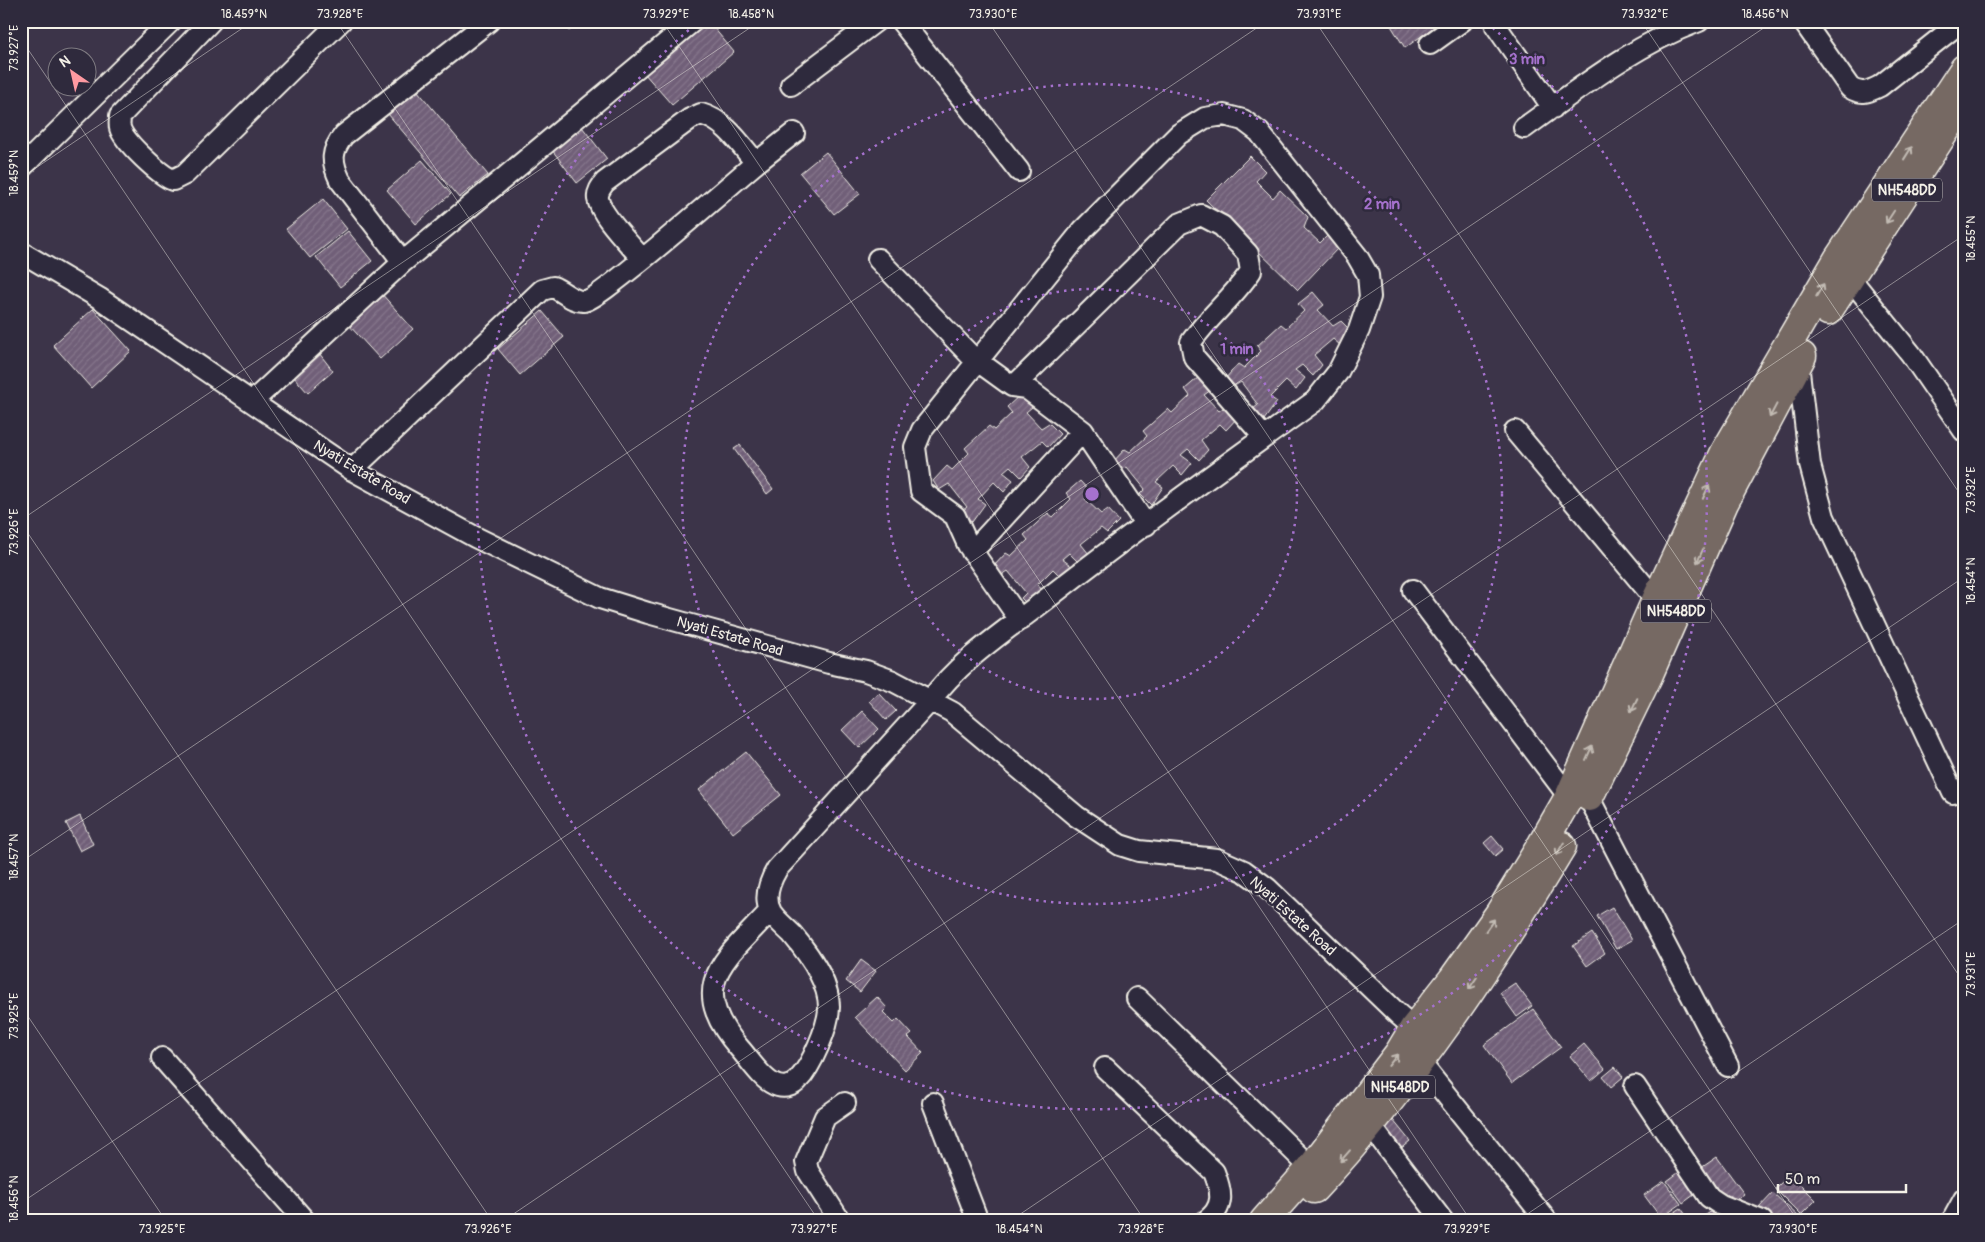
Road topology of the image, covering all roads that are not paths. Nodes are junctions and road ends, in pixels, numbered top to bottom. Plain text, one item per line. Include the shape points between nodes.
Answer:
1 (171, 21) edge
2 (341, 21) edge
3 (489, 21) edge
4 (693, 21) edge
5 (876, 21) edge
6 (901, 21) edge
7 (1462, 21) edge
8 (1699, 21) edge
9 (1804, 21) edge
10 (1962, 21) edge
11 (207, 23) edge
12 (1496, 26) dead end
13 (1430, 44) dead end
14 (1964, 69) edge
15 (791, 85) dead end
16 (1964, 102) edge
17 (1553, 108) junction
18 (1524, 128) dead end
19 (794, 133) dead end
20 (756, 163) junction
21 (21, 168) edge
22 (1020, 171) dead end
23 (21, 252) edge
24 (642, 259) junction
25 (878, 259) dead end
26 (403, 262) junction
27 (1850, 278) junction
28 (977, 362) junction
29 (1798, 363) junction
30 (1014, 386) junction
31 (252, 400) junction
32 (1083, 431) junction
33 (1964, 431) edge
34 (1515, 432) dead end
35 (1264, 437) junction
36 (352, 470) junction
37 (1146, 525) junction
38 (972, 552) junction
39 (1413, 590) dead end
40 (1656, 600) junction
41 (1020, 620) junction
42 (930, 701) junction
43 (1953, 793) dead end
44 (1579, 798) junction
45 (770, 911) junction
46 (1137, 998) dead end
47 (1422, 1044) junction
48 (162, 1058) dead end
49 (1728, 1066) dead end
50 (1105, 1068) dead end
51 (1635, 1086) dead end
52 (845, 1103) dead end
53 (933, 1103) dead end
54 (1370, 1125) junction
55 (1311, 1168) junction
56 (1964, 1199) edge
57 (305, 1221) edge
58 (840, 1221) edge
59 (978, 1221) edge
60 (1206, 1221) edge
61 (1264, 1221) edge
62 (1285, 1221) edge
63 (1443, 1221) edge
64 (1547, 1221) edge
65 (1762, 1221) edge
66 (1952, 1221) edge

1 - 21 street
2 - 11 street via 185,174 173,180 164,177 127,139 120,128 120,116
3 - 26 street via 344,135 336,146 334,166 340,180
4 - 26 street
5 - 15 street
6 - 22 street
7 - 13 street
8 - 17 street via 1641,48
9 - 10 street via 1850,88 1859,93 1880,86
12 - 17 street
40 -> 14 highway, NH548DD via 1725,452 1838,259
16 -> 27 highway, NH548DD
17 - 18 street
19 - 20 street
20 - 24 street
20 - 24 street via 725,126 714,117 701,114 605,182 598,190 598,200
23 - 31 street, Nyati Estate Road via 99,298
24 - 36 street via 595,296 583,301 553,287 542,290
25 - 28 street
26 - 31 street
27 - 29 highway, NH548DD via 1817,327
27 - 33 street via 1911,354
28 - 30 street
28 - 35 street via 1084,230 1179,134 1204,118 1224,115 1237,118 1258,132 1357,256 1368,275 1370,297 1359,330 1338,372 1315,400
28 - 38 street via 922,430 915,447 921,491 955,516
29 - 43 street via 1810,465 1824,517
29 -> 44 highway, NH548DD via 1724,503 1649,674
30 - 32 street via 1026,388
30 - 35 street via 1179,224 1201,215 1222,226 1248,254 1251,271 1237,292 1191,342 1194,357
31 - 36 street, Nyati Estate Road
32 - 37 street
32 - 38 street
34 - 40 street
35 - 37 street
36 - 42 street, Nyati Estate Road via 475,537 600,598 829,664 866,671
37 - 41 street
38 - 41 street
39 - 44 street
44 -> 40 highway, NH548DD
41 - 42 street via 945,680
42 - 45 street via 777,869 767,892
42 - 47 street, Nyati Estate Road via 952,712 1076,816 1120,844 1139,851 1217,859 1244,871 1267,888
44 - 47 highway, NH548DD via 1452,980
44 - 49 street
45 - 45 street via 805,950 821,977 830,1006 827,1026 806,1069 798,1081 789,1086 777,1086 767,1079 726,1033 711,995 718,969
46 - 55 street
47 - 54 highway, NH548DD
55 -> 47 highway, NH548DD via 1399,1053
47 - 64 street, Nyati Estate Road
48 - 57 street
50 - 60 street via 1214,1172 1221,1190 1221,1204
51 - 65 street via 1709,1197
52 - 58 street via 825,1118 806,1162 808,1171
53 - 59 street
54 -> 62 highway, NH548DD
54 - 63 street
55 - 61 highway, NH548DD
56 - 66 street

